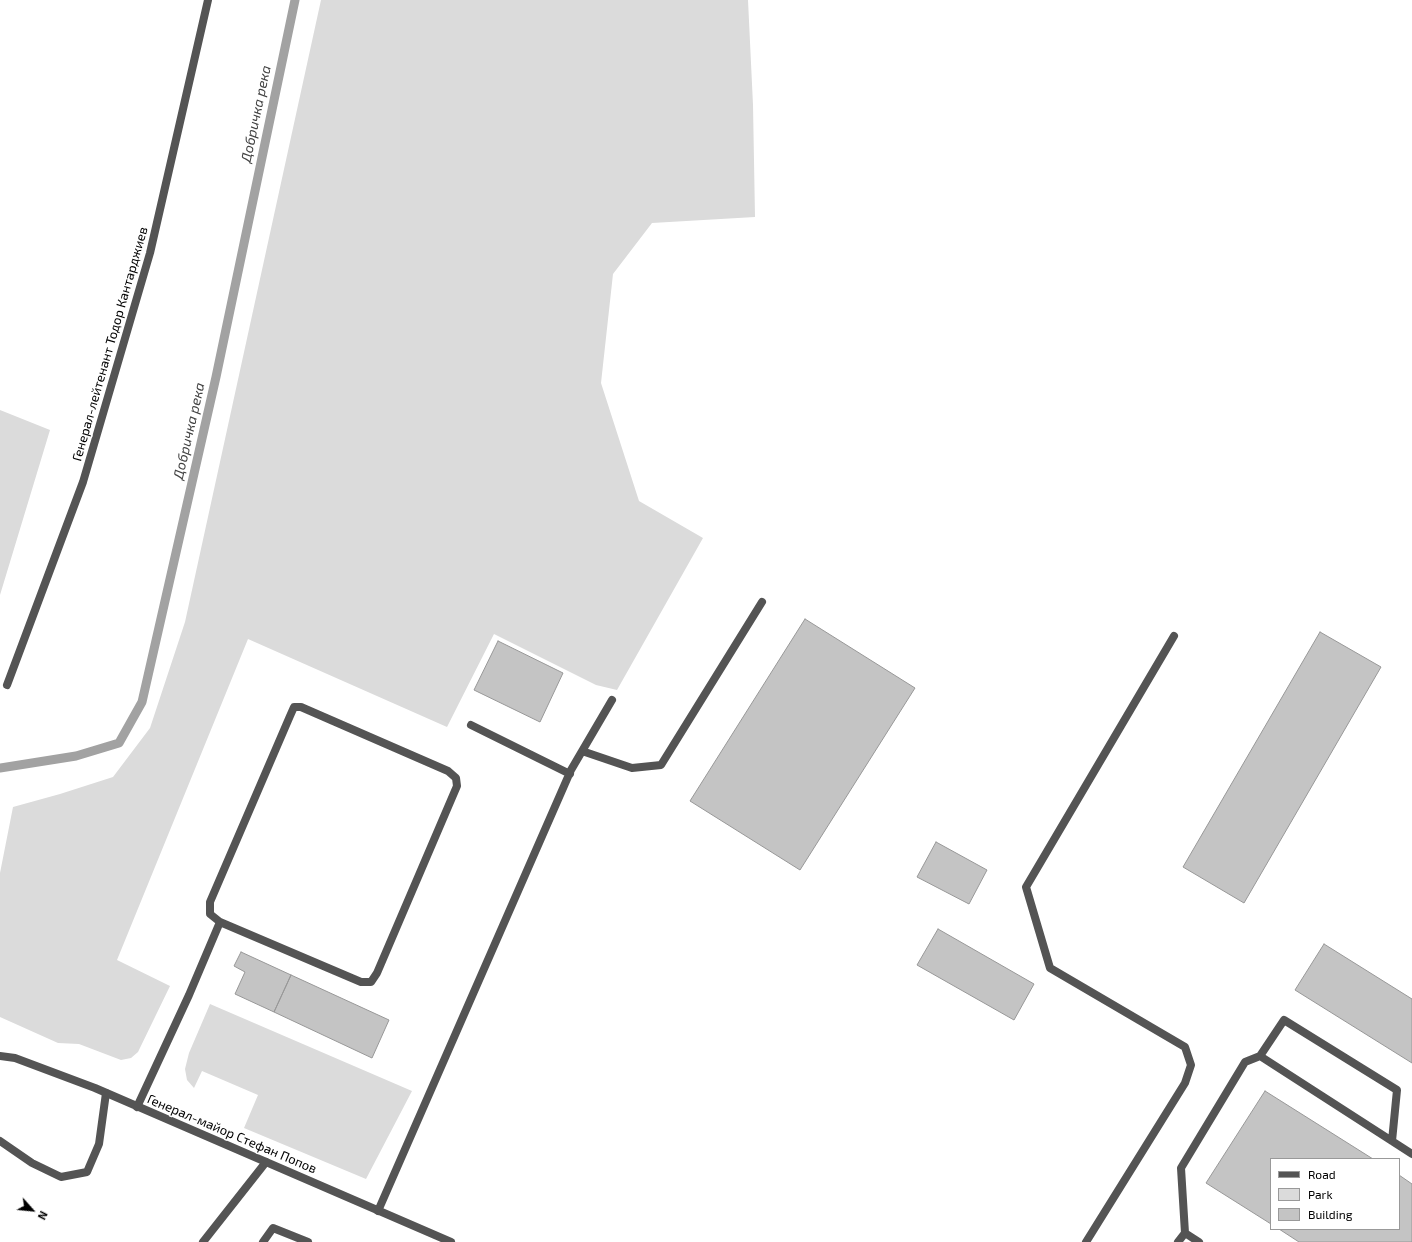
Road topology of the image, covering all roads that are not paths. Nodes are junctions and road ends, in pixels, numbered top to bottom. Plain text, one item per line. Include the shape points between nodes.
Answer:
1 (208, 0) edge
2 (762, 602) dead end
3 (1174, 636) dead end
4 (7, 685) dead end
5 (612, 700) dead end
6 (471, 725) dead end
7 (582, 751) junction
8 (570, 774) junction
9 (220, 922) junction
10 (0, 1056) edge
11 (1260, 1056) junction
12 (106, 1093) junction
13 (137, 1107) junction
14 (0, 1141) edge
15 (1392, 1141) junction
16 (1412, 1154) edge
17 (266, 1162) junction
18 (378, 1211) junction
19 (1185, 1233) junction
20 (203, 1242) edge
21 (263, 1242) edge
22 (308, 1242) edge
23 (451, 1242) edge
24 (1086, 1242) edge
25 (1178, 1242) edge
26 (1199, 1242) edge

1 - 4 street, Генерал-лейтенант Тодор Кантарджиев via 150,253 84,482
2 - 7 street via 661,765 632,768
3 - 24 street via 1026,887 1050,968 1185,1047 1191,1065 1186,1083
5 - 7 street
6 - 8 street
7 - 8 street
8 - 18 street
9 - 9 street via 361,982 371,982 457,786 456,778 448,771 302,707 294,707 210,902 210,914
9 - 13 street
10 - 12 street, Генерал-майор Стефан Попов via 15,1058
11 - 15 street
11 - 15 street via 1284,1020 1397,1090
11 - 19 street via 1245,1062 1181,1168
12 - 13 street, Генерал-майор Стефан Попов
12 - 14 street via 99,1144 87,1172 61,1177 32,1163
13 - 17 street, Генерал-майор Стефан Попов
15 - 16 street
17 - 18 street, Генерал-майор Стефан Попов
17 - 20 street
18 - 23 street, Генерал-майор Стефан Попов
19 - 25 street
19 - 26 street
21 - 22 street via 273,1228

